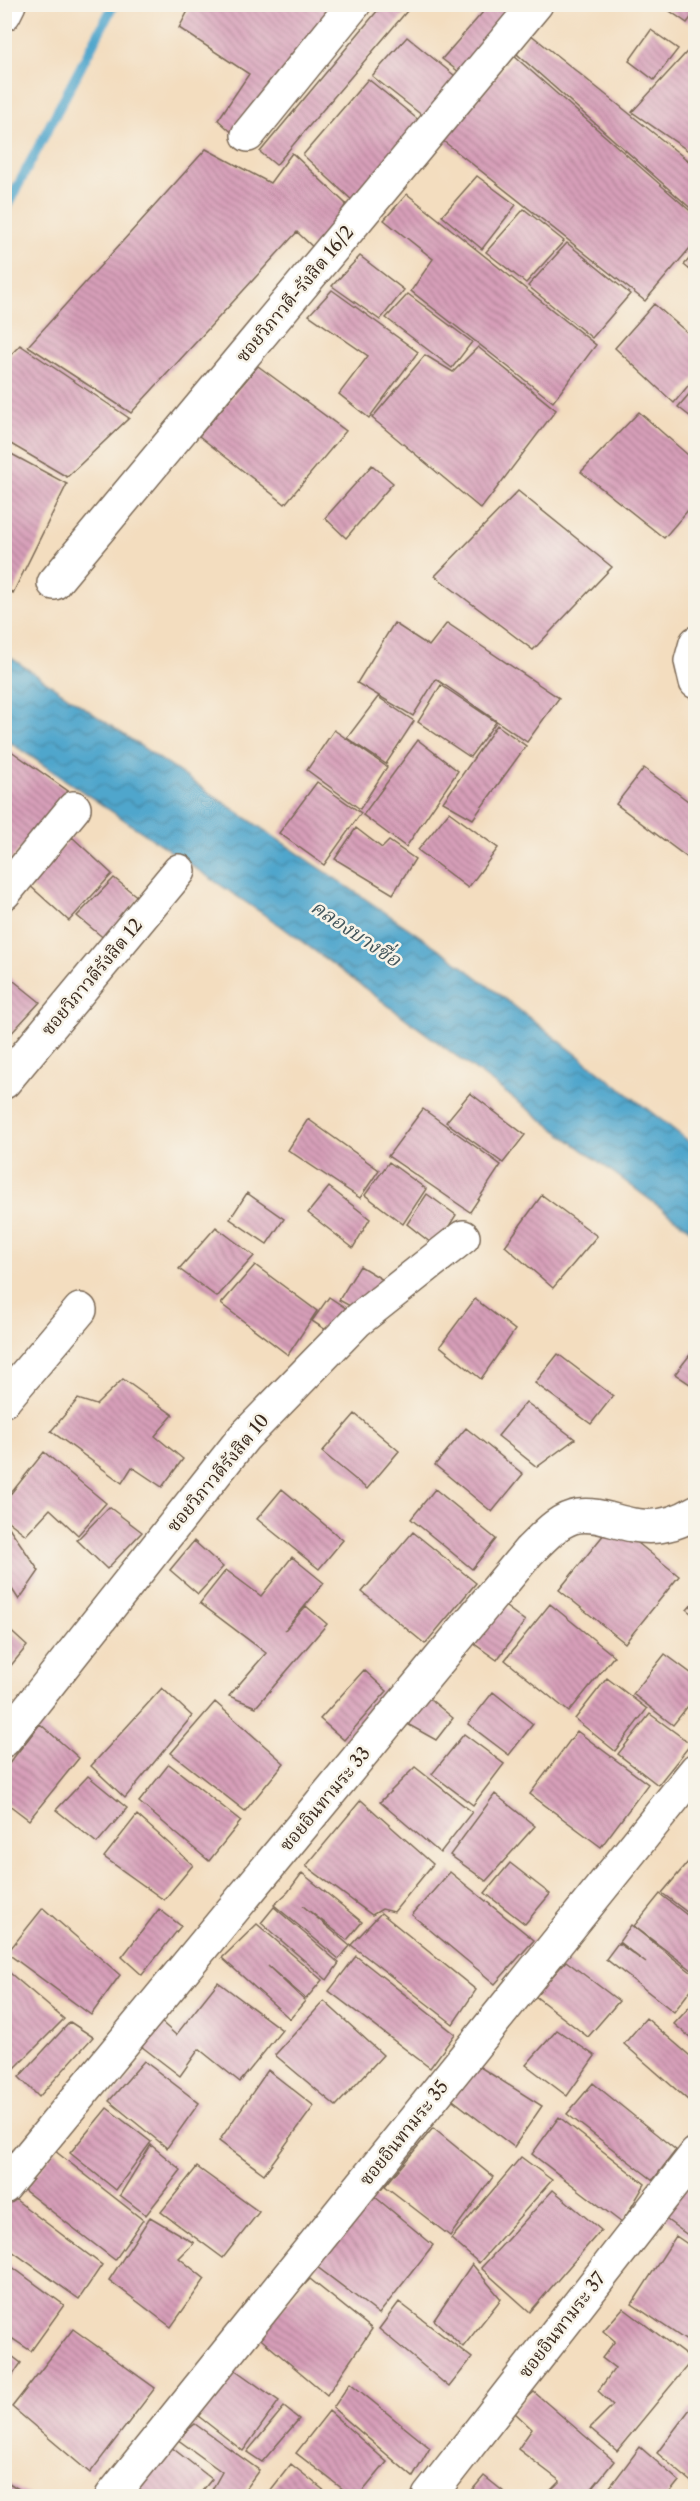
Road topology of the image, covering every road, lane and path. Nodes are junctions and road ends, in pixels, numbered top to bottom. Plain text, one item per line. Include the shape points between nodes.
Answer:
1 (9, 4) edge
2 (354, 4) edge
3 (536, 4) edge
4 (4, 14) edge
5 (248, 135) dead end
6 (54, 583) dead end
7 (696, 644) edge
8 (696, 682) edge
9 (74, 807) dead end
10 (179, 871) dead end
11 (4, 893) edge
12 (4, 1082) edge
13 (463, 1237) dead end
14 (80, 1310) dead end
15 (4, 1400) edge
16 (696, 1512) edge
17 (4, 1740) edge
18 (696, 1770) edge
19 (696, 2154) edge
20 (4, 2187) edge
21 (112, 2496) edge
22 (429, 2496) edge

1 - 4 street
2 - 5 street
3 - 6 street, ซอยวิภาวดี-รังสิต 16/2
7 - 8 street via 691,661
9 - 11 street
10 - 12 street, ซอยวิภาวดีรังสิต 12
13 - 17 street, ซอยวิภาวดีรังสิต 10 via 357,1321 244,1437
14 - 15 street
16 - 20 street, ซอยอินทามระ 33 via 660,1526 633,1525 604,1516 577,1516 553,1527
18 - 21 street, ซอยอินทามระ 35
19 - 22 street, ซอยอินทามระ 37

